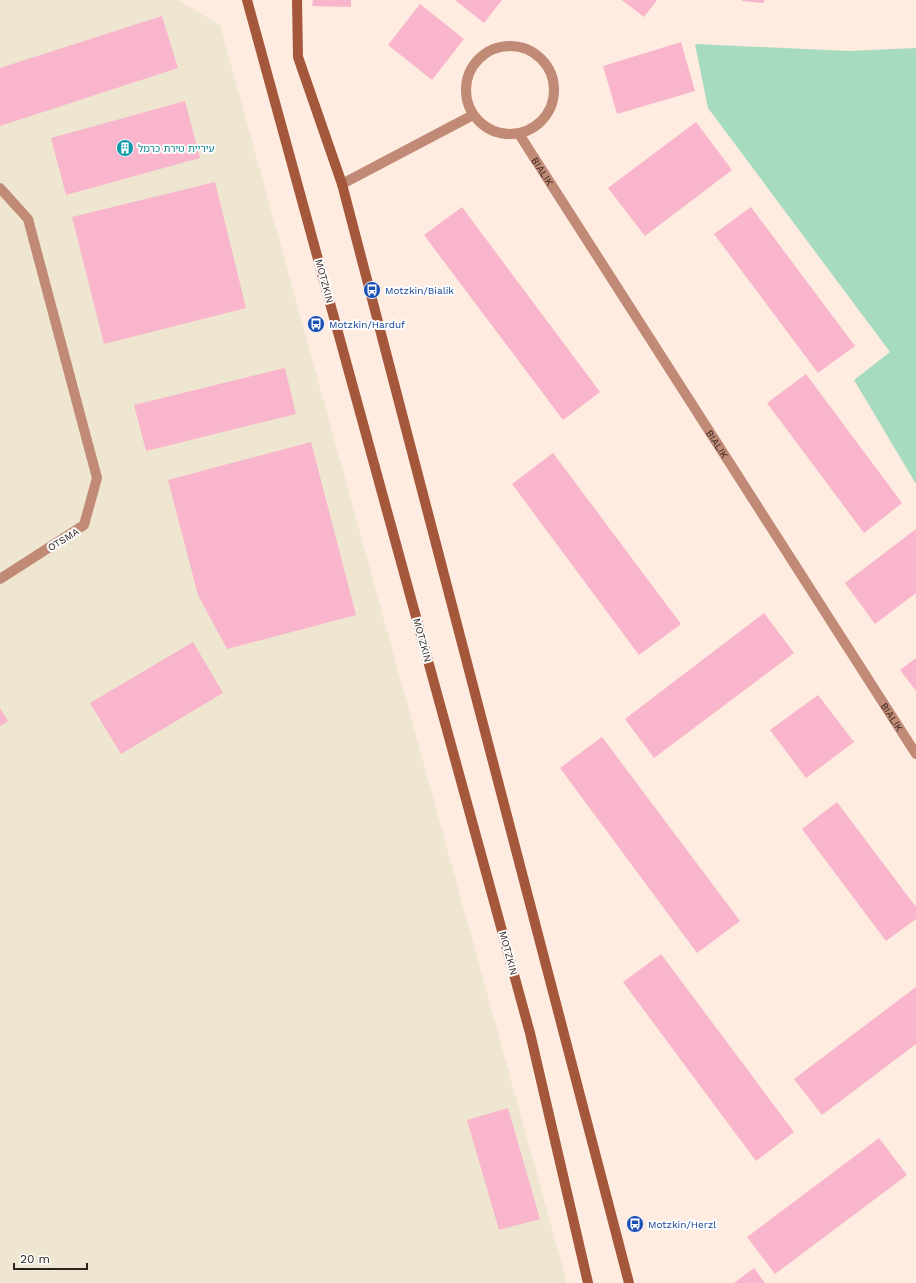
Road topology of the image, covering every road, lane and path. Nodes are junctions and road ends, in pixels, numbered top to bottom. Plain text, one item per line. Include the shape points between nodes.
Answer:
1 (248, 0) edge
2 (297, 0) edge
3 (472, 115) junction
4 (519, 134) junction
5 (342, 184) junction
6 (0, 188) edge
7 (0, 579) edge
8 (916, 754) edge
9 (588, 1283) edge
10 (629, 1283) edge

1 - 9 street, MOTZKIN via 530,1033
2 - 5 street via 298,58
3 - 4 street via 493,132
3 - 4 street via 465,86 469,72 478,59 490,50 504,46 519,46 534,52 545,62 552,76 555,91 552,106 545,119 533,129
3 - 5 street
4 - 8 street, BIALIK
5 - 10 street
6 - 7 street, OTSMA via 28,219 98,478 84,525

